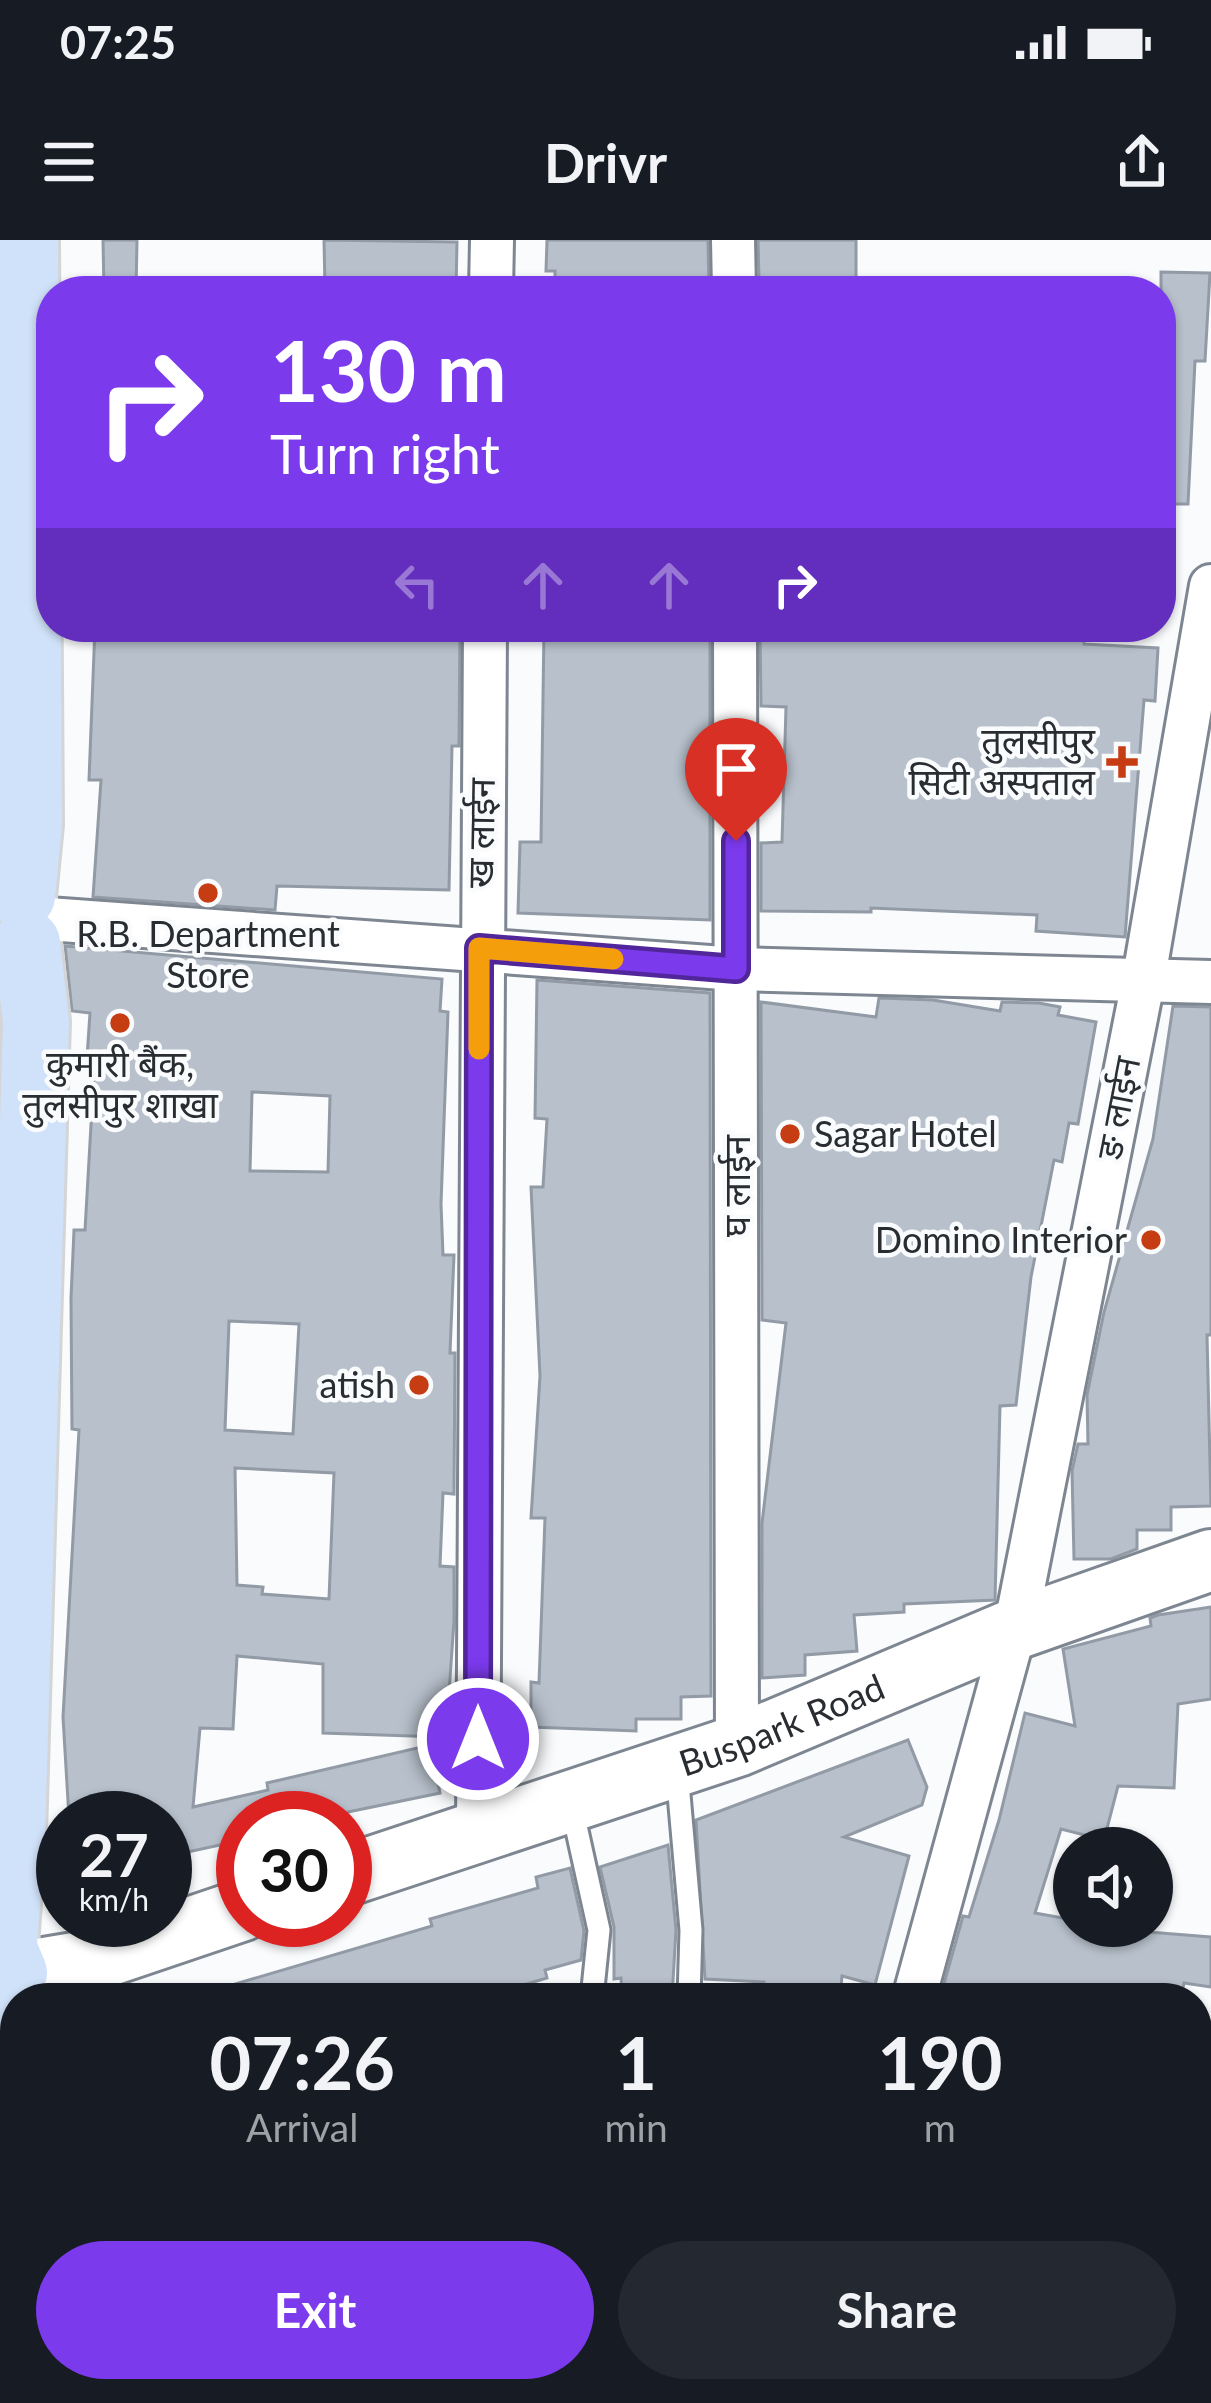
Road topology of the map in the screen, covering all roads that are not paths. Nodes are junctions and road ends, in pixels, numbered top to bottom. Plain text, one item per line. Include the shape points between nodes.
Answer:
1 (26, 240) edge
2 (492, 240) edge
3 (733, 240) edge
4 (491, 276) edge
5 (734, 276) edge
6 (1211, 586) edge
7 (485, 642) edge
8 (735, 642) edge
9 (17, 921) edge
10 (479, 948) junction
11 (736, 969) junction
12 (1144, 977) junction
13 (1211, 982) edge
14 (1211, 1560) edge
15 (1015, 1629) junction
16 (737, 1746) junction
17 (676, 1766) junction
18 (570, 1801) junction
19 (478, 1832) junction
20 (372, 1867) edge
21 (216, 1919) edge
22 (4, 1966) edge
23 (594, 1983) edge
24 (689, 1983) edge
25 (918, 1983) edge

1 - 9 main road via 28,824
2 - 4 street
3 - 5 street
6 - 12 street, ङ लाईन
7 - 10 street, ख लाईन
8 - 11 street, घ लाईन
9 - 10 street
9 - 22 main road via 36,1022
10 - 11 street
10 - 19 street, ख लाईन
11 - 12 street
11 - 16 street, घ लाईन
12 - 13 street
12 - 15 street, ङ लाईन
14 - 15 main road, Buspark Road
15 - 16 main road, Buspark Road
15 - 25 street, ङ लाईन
16 - 17 main road, Buspark Road
17 - 18 main road, Buspark Road
17 - 24 lane
18 - 19 main road, Buspark Road
18 - 23 lane via 599,1930
19 - 20 main road, Buspark Road
21 - 22 main road via 98,1958

